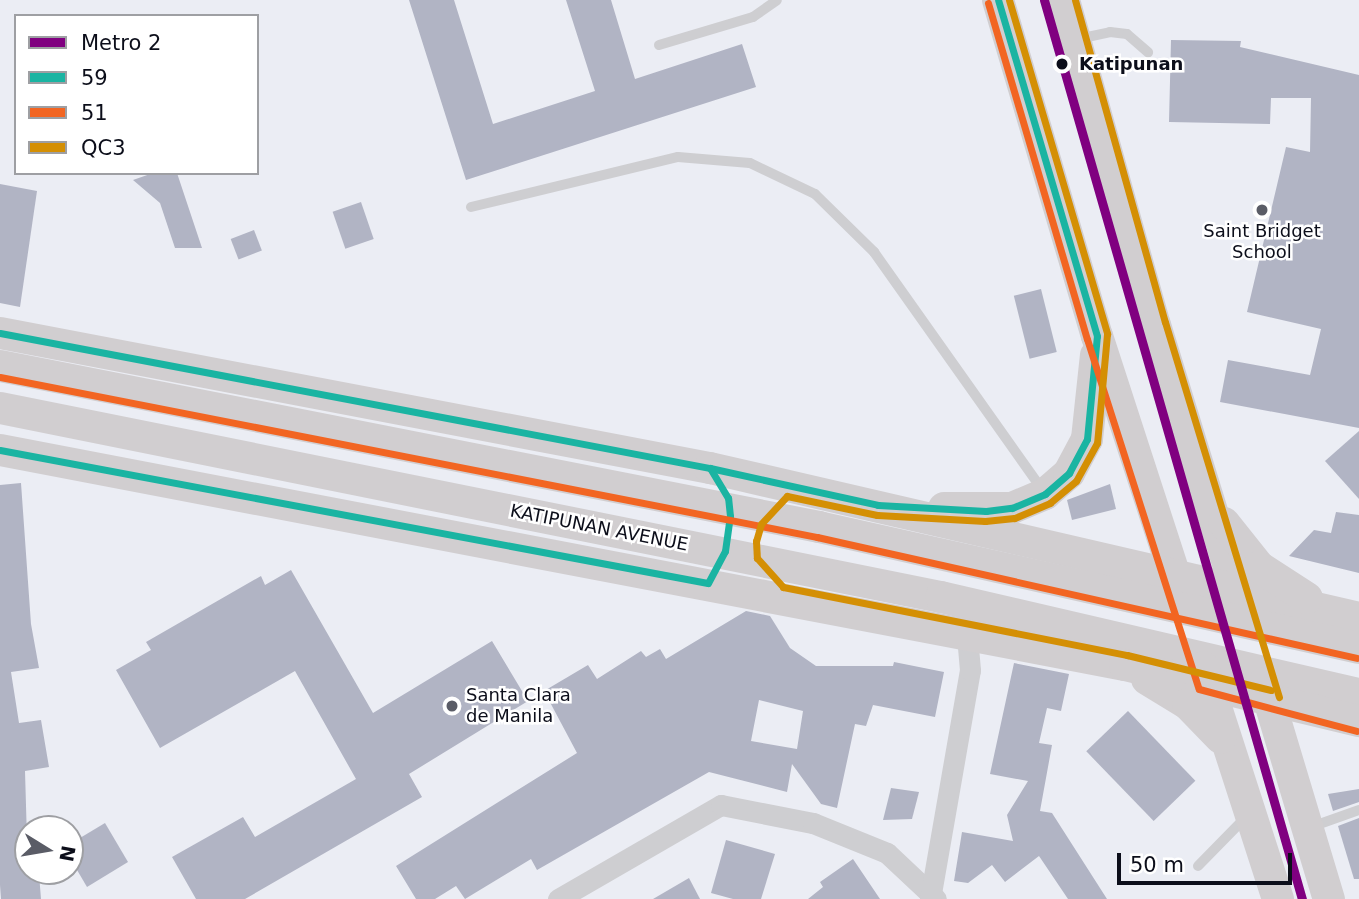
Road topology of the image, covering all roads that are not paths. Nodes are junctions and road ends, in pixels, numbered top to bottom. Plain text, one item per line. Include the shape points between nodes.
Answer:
1 (777, 0) edge
2 (998, 0) edge
3 (1064, 0) edge
4 (1075, 40) junction
5 (659, 45) dead end
6 (1148, 52) dead end
7 (471, 207) dead end
8 (0, 333) edge
9 (1097, 336) junction
10 (0, 366) edge
11 (0, 408) edge
12 (0, 450) edge
13 (710, 468) junction
14 (783, 484) junction
15 (1205, 488) junction
16 (1045, 494) junction
17 (878, 505) junction
18 (985, 534) junction
19 (1176, 577) junction
20 (708, 583) junction
21 (1237, 591) junction
22 (777, 597) junction
23 (1345, 615) edge
24 (967, 634) junction
25 (1359, 648) edge
26 (1125, 665) junction
27 (1208, 684) junction
28 (1359, 694) edge
29 (1269, 700) junction
30 (1359, 721) edge
31 (1227, 745) junction
32 (1359, 810) edge
33 (1250, 813) junction
34 (1309, 828) junction
35 (1198, 866) dead end
36 (933, 898) edge
37 (558, 899) edge
38 (1278, 899) edge
39 (1329, 899) edge

1 - 5 lane via 753,17
2 - 9 main road
3 - 4 main road
4 - 6 lane via 1110,32 1127,34
4 - 15 main road
7 - 16 lane via 678,157 750,163 815,194 874,252
8 - 13 main road
9 - 16 main road via 1087,439 1069,473
9 - 19 main road
10 - 25 main road via 818,527
11 - 28 main road, KATIPUNAN AVENUE via 940,597
12 - 20 main road, KATIPUNAN AVENUE
13 - 14 main road
13 - 20 main road via 729,498 730,516 725,551
14 - 17 main road
14 - 22 main road via 752,519 745,540 747,562
15 - 21 main road
15 - 23 main road via 1243,552 1276,580
16 - 17 main road via 1012,508 986,511
17 - 18 main road
18 - 19 main road
18 - 24 main road
19 - 21 main road
19 - 27 main road
20 - 22 main road, KATIPUNAN AVENUE
21 - 23 main road
21 - 29 main road
22 - 24 main road, KATIPUNAN AVENUE
24 - 26 main road, KATIPUNAN AVENUE
24 - 36 street via 970,670
26 - 27 main road, KATIPUNAN AVENUE
26 - 31 main road via 1188,704
27 - 29 main road, KATIPUNAN AVENUE
27 - 31 main road
29 - 30 main road, KATIPUNAN AVENUE
29 - 34 main road
31 - 33 main road
32 - 34 lane
33 - 35 lane
33 - 38 main road
34 - 39 main road
36 - 37 street via 887,853 813,822 721,805

